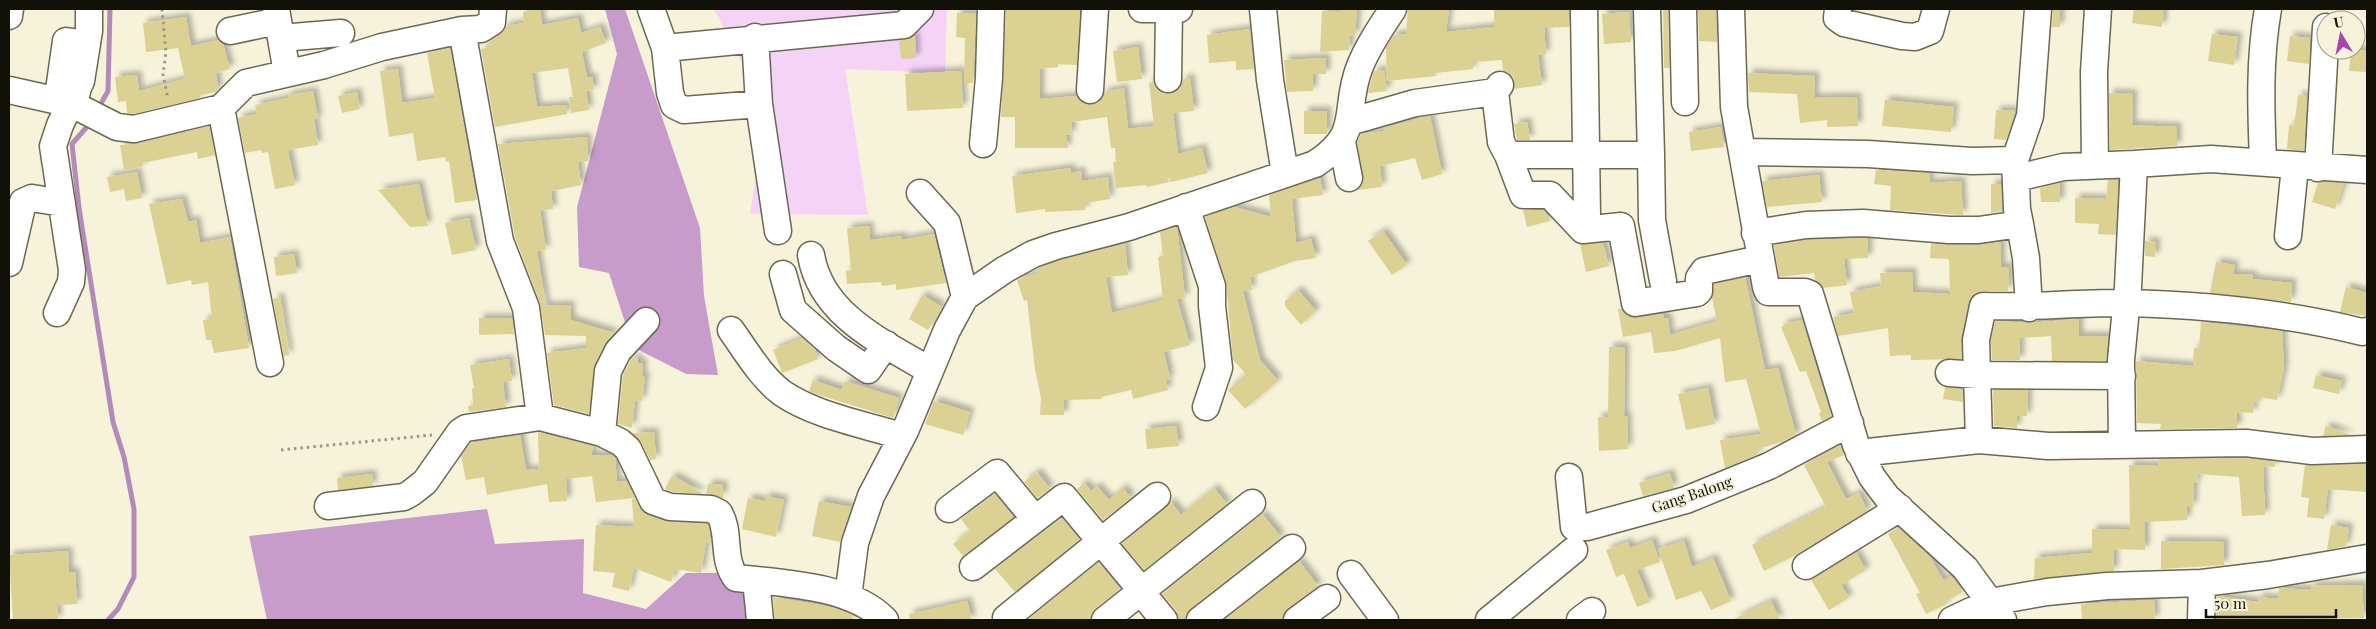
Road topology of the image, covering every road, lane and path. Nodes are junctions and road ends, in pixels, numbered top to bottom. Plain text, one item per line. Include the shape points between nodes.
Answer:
1 (10, 9) edge
2 (89, 9) edge
3 (162, 9) edge
4 (493, 9) edge
5 (651, 9) edge
6 (920, 9) edge
7 (991, 9) edge
8 (1095, 9) edge
9 (1142, 9) edge
10 (1263, 9) edge
11 (1393, 9) edge
12 (1584, 9) edge
13 (1647, 9) edge
14 (1684, 9) edge
15 (1731, 9) edge
16 (1838, 9) edge
17 (1936, 9) edge
18 (2038, 9) edge
19 (2098, 9) edge
20 (2268, 9) edge
21 (1174, 10) edge
22 (9, 16) edge
23 (278, 23) edge
24 (462, 30) junction
25 (230, 31) dead end
26 (342, 33) dead end
27 (755, 38) junction
28 (666, 48) junction
29 (2321, 60) edge
30 (287, 73) junction
31 (1168, 79) dead end
32 (9, 90) edge
33 (1090, 90) dead end
34 (1685, 102) dead end
35 (758, 104) junction
36 (84, 107) junction
37 (222, 108) junction
38 (173, 120) junction
39 (1346, 132) junction
40 (983, 144) dead end
41 (1742, 152) junction
42 (1587, 155) junction
43 (1650, 155) junction
44 (1508, 156) junction
45 (2263, 161) junction
46 (2134, 164) junction
47 (2095, 165) junction
48 (2306, 167) junction
49 (2016, 169) junction
50 (2367, 170) edge
51 (1286, 174) junction
52 (1349, 178) dead end
53 (920, 192) dead end
54 (62, 203) junction
55 (1186, 207) junction
56 (1587, 218) dead end
57 (2020, 224) junction
58 (778, 231) dead end
59 (1755, 233) junction
60 (2288, 236) dead end
61 (811, 255) dead end
62 (1760, 258) junction
63 (9, 263) edge
64 (783, 274) dead end
65 (1663, 281) dead end
66 (965, 297) junction
67 (2126, 303) junction
68 (2029, 308) junction
69 (57, 313) dead end
70 (646, 321) dead end
71 (731, 330) dead end
72 (2367, 331) edge
73 (886, 344) junction
74 (270, 363) dead end
75 (929, 370) junction
76 (1948, 373) dead end
77 (1978, 375) junction
78 (2122, 376) junction
79 (1206, 407) dead end
80 (540, 417) junction
81 (1850, 423) junction
82 (460, 432) junction
83 (602, 433) junction
84 (902, 436) junction
85 (1979, 440) junction
86 (2122, 445) junction
87 (2367, 449) edge
88 (281, 450) dead end
89 (1859, 453) junction
90 (1569, 477) dead end
91 (1157, 496) dead end
92 (1252, 503) dead end
93 (328, 506) dead end
94 (1900, 508) junction
95 (949, 509) dead end
96 (1035, 519) junction
97 (1102, 543) junction
98 (1292, 548) dead end
99 (1574, 550) dead end
100 (2367, 558) edge
101 (1806, 566) dead end
102 (973, 567) dead end
103 (1351, 574) dead end
104 (756, 580) junction
105 (2202, 583) junction
106 (1141, 592) junction
107 (848, 597) junction
108 (1327, 598) dead end
109 (1996, 611) edge
110 (1006, 618) dead end
111 (1497, 618) edge
112 (760, 620) edge
113 (885, 620) edge
114 (1105, 620) edge
115 (1164, 620) edge
116 (1200, 620) edge
117 (1297, 620) edge
118 (1385, 620) edge
119 (1952, 620) edge
120 (2202, 620) edge

1 - 22 street
2 - 36 street via 81,82
3 - 38 path via 166,52 163,74
4 - 24 street via 492,22 482,29
5 - 28 street
6 - 27 street via 904,25
7 - 40 street
8 - 33 street
9 - 21 street
10 - 51 street via 1270,80
11 - 39 street via 1360,66
12 - 42 street
13 - 43 street
14 - 34 street
15 - 41 street via 1734,107
16 - 17 street via 1837,18 1844,23 1915,37 1930,31
18 - 49 street via 2030,116
19 - 47 street via 2094,72
20 - 45 street via 2261,95
21 - 31 street
23 - 25 street
23 - 26 street
23 - 30 street
24 - 30 street via 382,47
24 - 80 street via 500,241 526,308
27 - 28 street
27 - 35 street
28 - 35 street via 671,99 678,109
29 - 48 street
30 - 37 street via 246,83
32 - 36 street
35 - 58 street
36 - 38 street via 117,127 134,129
36 - 54 street via 60,125 53,146
37 - 38 street
37 - 74 street
39 - 44 street via 1415,104 1498,89 1501,142
39 - 51 street via 1314,164
39 - 52 street
41 - 49 street via 1868,154 1972,161
41 - 59 street
42 - 43 street
42 - 44 street
42 - 56 street
43 - 65 street via 1652,220
44 - 62 street via 1522,194 1550,195 1582,230 1621,226 1634,301 1638,304 1697,293 1699,278 1704,272
45 - 46 street via 2211,159
45 - 48 street
46 - 47 street
46 - 67 street
47 - 49 street
48 - 50 street
48 - 60 street
49 - 57 street via 2016,209
51 - 55 street
53 - 66 street via 947,223
54 - 63 street via 32,198 23,202
54 - 69 street via 72,282
55 - 66 street via 1033,254
55 - 79 street via 1212,286 1219,368
57 - 59 street via 1979,230 1949,230 1863,222 1806,225
57 - 68 street
59 - 62 street
61 - 73 street via 813,267 828,296 856,326
62 - 81 street via 1768,292 1806,292 1812,298
64 - 73 street via 792,310 836,348 868,370
66 - 75 street
67 - 68 street
67 - 72 street via 2315,320
67 - 78 street
68 - 77 street via 1983,306 1976,340
70 - 83 street via 618,351 608,371
71 - 84 street via 755,365 782,392 817,410
73 - 75 street
75 - 84 street
76 - 77 street
77 - 78 street
77 - 85 street
78 - 86 street
80 - 82 street via 466,428
80 - 83 street
81 - 89 street
81 - 90 street, Gang Balong via 1769,466 1686,500 1587,527 1574,527
82 - 88 path
82 - 93 street via 425,482 412,494
83 - 104 street via 628,449 653,501 670,507 719,513 729,568 736,578
84 - 107 street via 871,496 855,542
85 - 86 street via 2048,446
85 - 89 street
86 - 87 street via 2246,443 2312,451
89 - 94 street via 1872,477
91 - 97 street
92 - 106 street
94 - 101 street
94 - 109 street via 1965,568
95 - 96 street via 997,473
96 - 97 street via 1064,497
96 - 102 street
97 - 106 street
97 - 110 street
98 - 116 street
99 - 111 street
100 - 105 street via 2268,576
103 - 118 street
104 - 107 street via 799,584
104 - 112 street
105 - 109 street via 2107,586 2047,592
105 - 120 street
106 - 114 street
106 - 115 street
107 - 113 street
108 - 117 street
109 - 119 street

